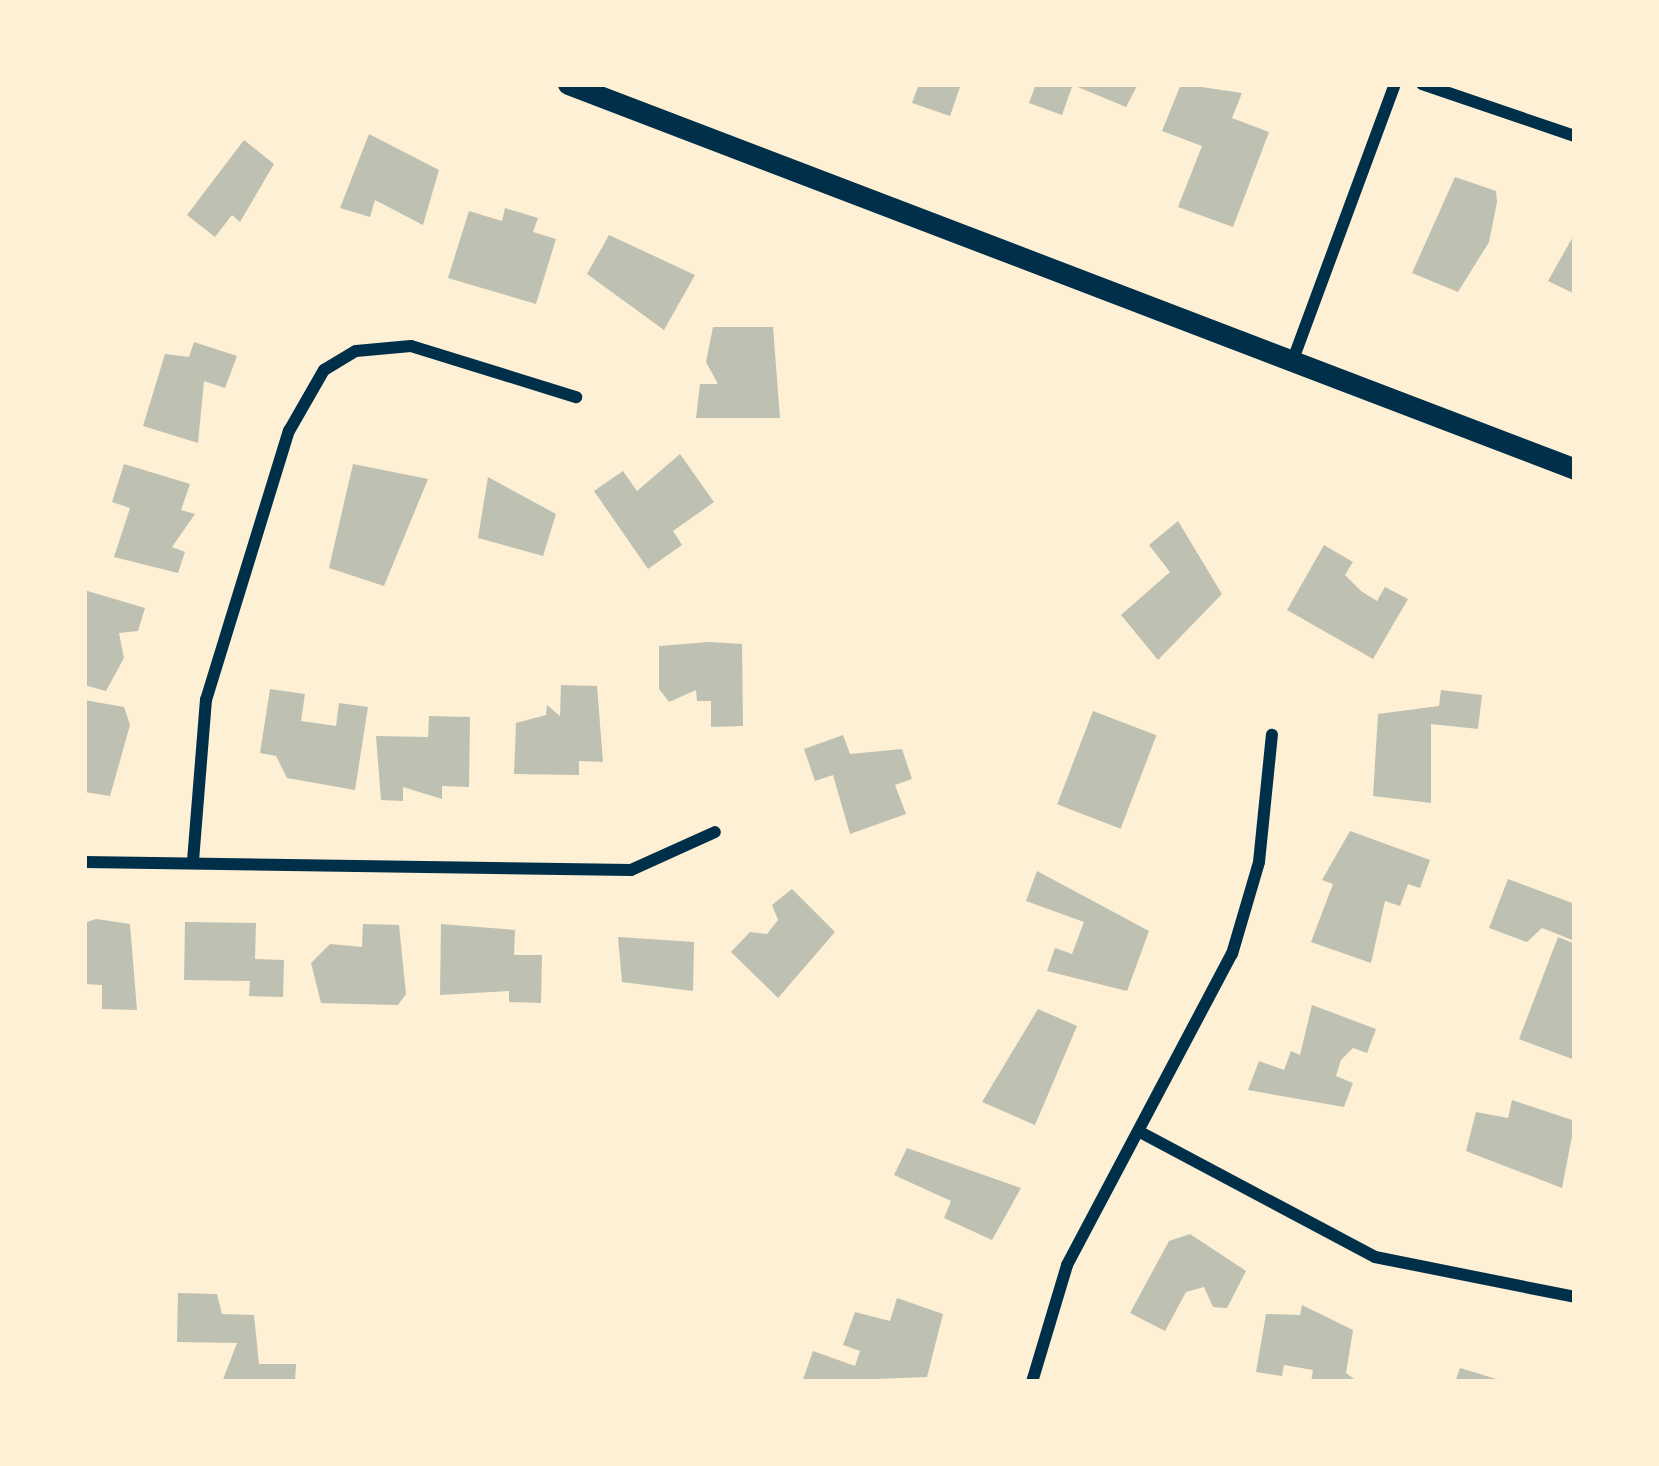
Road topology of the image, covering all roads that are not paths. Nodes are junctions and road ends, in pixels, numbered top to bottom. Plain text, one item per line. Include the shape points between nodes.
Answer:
1 (568, 84) edge
2 (1395, 84) edge
3 (1422, 84) edge
4 (1575, 136) edge
5 (1290, 366) junction
6 (576, 397) dead end
7 (1575, 469) edge
8 (1272, 735) dead end
9 (715, 832) dead end
10 (193, 861) junction
11 (84, 862) edge
12 (1140, 1132) junction
13 (1575, 1297) edge
14 (1032, 1382) edge

1 - 5 main road
2 - 5 street
3 - 4 street
5 - 7 main road
6 - 10 street via 411,346 340,357 294,420 206,700
8 - 12 street via 1258,862 1232,954
9 - 10 street via 632,870
10 - 11 street
12 - 13 street via 1375,1257
12 - 14 street via 1067,1265

